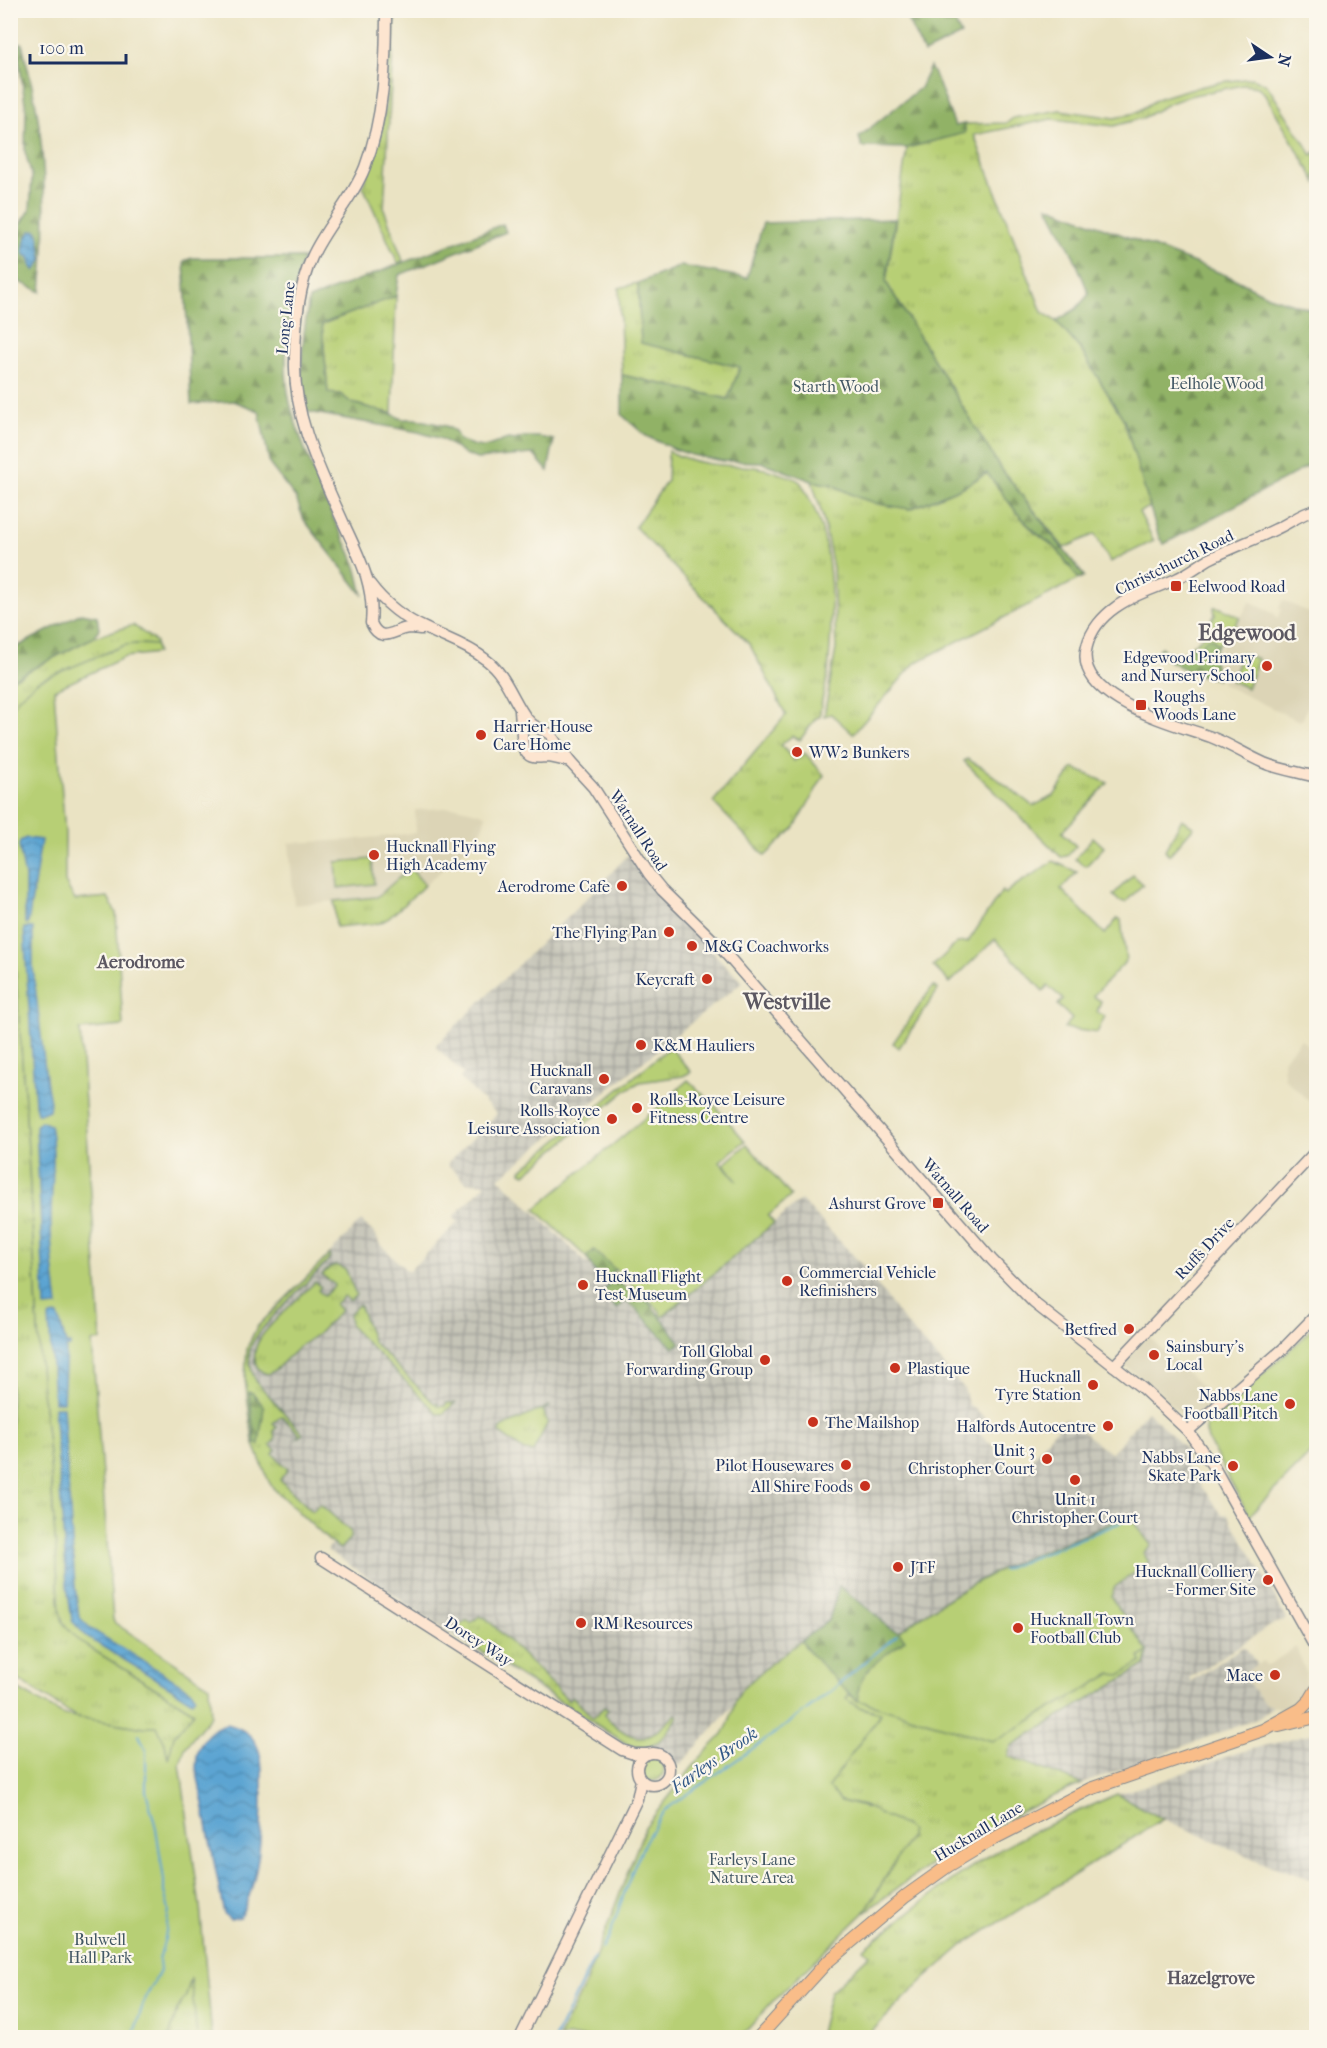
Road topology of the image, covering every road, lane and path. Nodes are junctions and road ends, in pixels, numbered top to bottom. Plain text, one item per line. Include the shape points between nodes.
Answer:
1 (386, 10) edge
2 (1317, 510) edge
3 (362, 563) joint
4 (370, 584) junction
5 (396, 609) junction
6 (372, 617) junction
7 (427, 629) junction
8 (394, 633) junction
9 (519, 709) junction
10 (540, 729) junction
11 (552, 739) junction
12 (523, 742) junction
13 (545, 757) junction
14 (570, 762) junction
15 (1317, 777) edge
16 (1317, 1151) edge
17 (1317, 1315) edge
18 (1114, 1366) junction
19 (1188, 1431) junction
20 (321, 1558) dead end
21 (1315, 1647) edge
22 (1317, 1661) edge
23 (1317, 1691) edge
24 (1317, 1700) edge
25 (1317, 1717) edge
26 (1263, 1730) junction
27 (622, 1750) junction
28 (648, 1754) junction
29 (639, 1775) junction
30 (660, 1784) junction
31 (637, 1799) junction
32 (520, 2037) edge
33 (758, 2037) edge

1 - 3 main road, Long Lane via 380,116 356,186 312,256 299,304 294,359 301,416
2 - 15 main road, Christchurch Road via 1117,606 1090,636 1085,657 1091,678 1116,698 1271,766
3 - 4 main road, Watnall Road
4 - 5 main road, Watnall Road
4 - 6 main road, Watnall Road
5 - 6 main road via 382,606
5 - 7 main road, Watnall Road
5 - 8 main road via 401,624
6 - 8 main road via 376,631
7 - 8 main road, Watnall Road via 407,628
7 - 9 main road, Watnall Road via 485,659 503,678
9 - 10 main road, Watnall Road
9 - 12 main road, Watnall Road
10 - 11 main road, Watnall Road
10 - 12 main road via 530,731
11 - 13 main road via 552,749
11 - 14 main road, Watnall Road
12 - 13 main road via 530,756
13 - 14 main road
14 - 18 main road, Watnall Road via 593,787 662,890 720,947 992,1260 1043,1311
16 - 18 main road, Ruffs Drive
17 - 19 main road
18 - 19 main road, Watnall Road
19 - 21 main road, Watnall Road via 1215,1469
20 - 27 main road, Dorey Way
21 - 22 main road, Watnall Road
23 - 24 main road
23 - 26 main road, Hucknall Lane via 1302,1709
25 - 26 main road, Hucknall Lane
26 - 33 main road, Hucknall Lane via 1090,1789 966,1856 906,1896 856,1937
27 - 28 main road, Dorey Way
27 - 29 main road, Dorey Way
28 - 29 main road via 640,1760
28 - 30 main road via 658,1754 666,1761 667,1776
29 - 30 main road via 650,1785
29 - 31 main road
30 - 31 main road
31 - 32 main road

